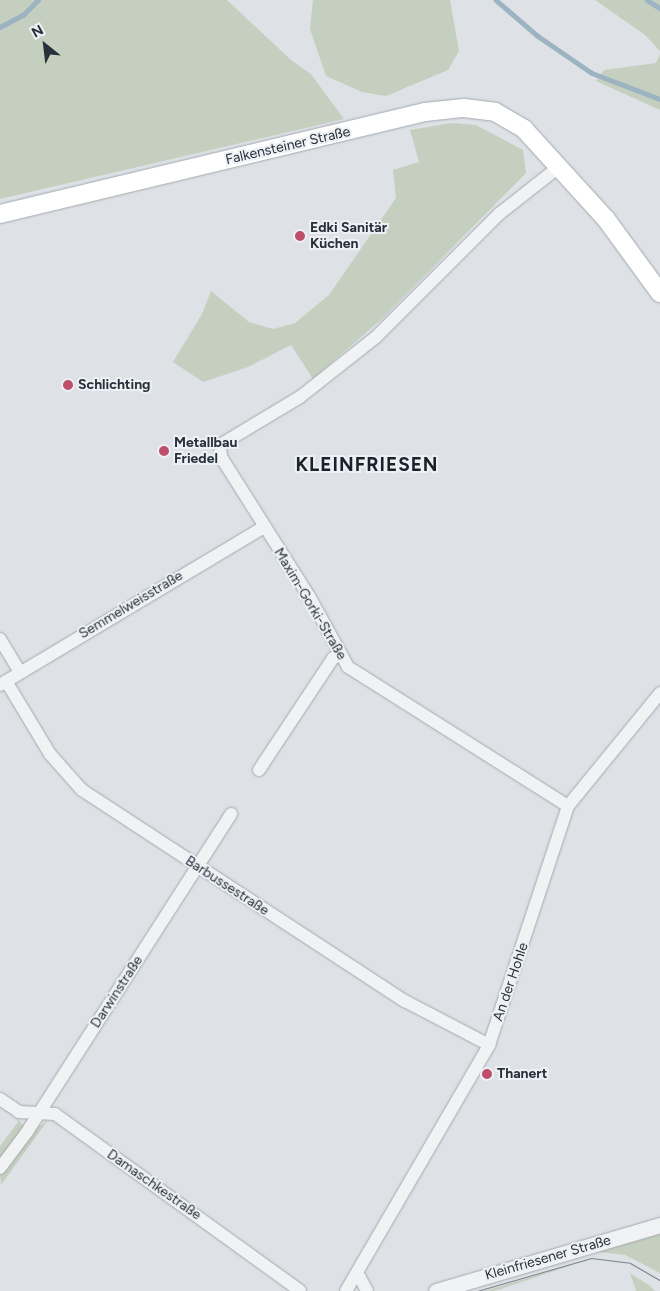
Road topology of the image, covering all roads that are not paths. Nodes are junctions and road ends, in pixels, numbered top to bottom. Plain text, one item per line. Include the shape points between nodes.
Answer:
1 (560, 166) junction
2 (0, 214) edge
3 (660, 293) edge
4 (264, 527) junction
5 (0, 639) edge
6 (340, 655) junction
7 (20, 672) junction
8 (3, 683) edge
9 (660, 693) edge
10 (259, 770) dead end
11 (568, 806) junction
12 (231, 814) dead end
13 (198, 867) junction
14 (489, 1045) junction
15 (0, 1098) edge
16 (36, 1114) junction
17 (0, 1168) edge
18 (660, 1225) edge
19 (358, 1274) junction
20 (300, 1291) edge
21 (346, 1291) edge
22 (367, 1291) edge
23 (436, 1291) edge

1 - 2 main road, Falkensteiner Straße via 524,129 495,112 464,108 425,112
1 - 3 main road, Falkensteiner Straße via 606,219
1 - 4 street, Maxim-Gorki-Straße via 499,214 376,337 300,397 220,445 221,457
4 - 6 street, Maxim-Gorki-Straße via 308,596
4 - 7 street, Semmelweisstraße
5 - 7 street
6 - 10 street via 333,658
6 - 11 street, Maxim-Gorki-Straße via 348,667
7 - 8 street, Semmelweisstraße
8 - 13 street, Barbussestraße via 71,781
9 - 11 street, An der Hohle
11 - 14 street, An der Hohle
12 - 13 street, Darwinstraße
13 - 14 street, Barbussestraße via 405,1001
13 - 16 street, Darwinstraße
14 - 19 street, An der Hohle
15 - 16 street, Damaschkestraße via 19,1112
16 - 17 street, Darwinstraße
16 - 20 street, Damaschkestraße via 55,1114
18 - 23 street, Kleinfriesener Straße
19 - 21 street, An der Hohle
19 - 22 street

